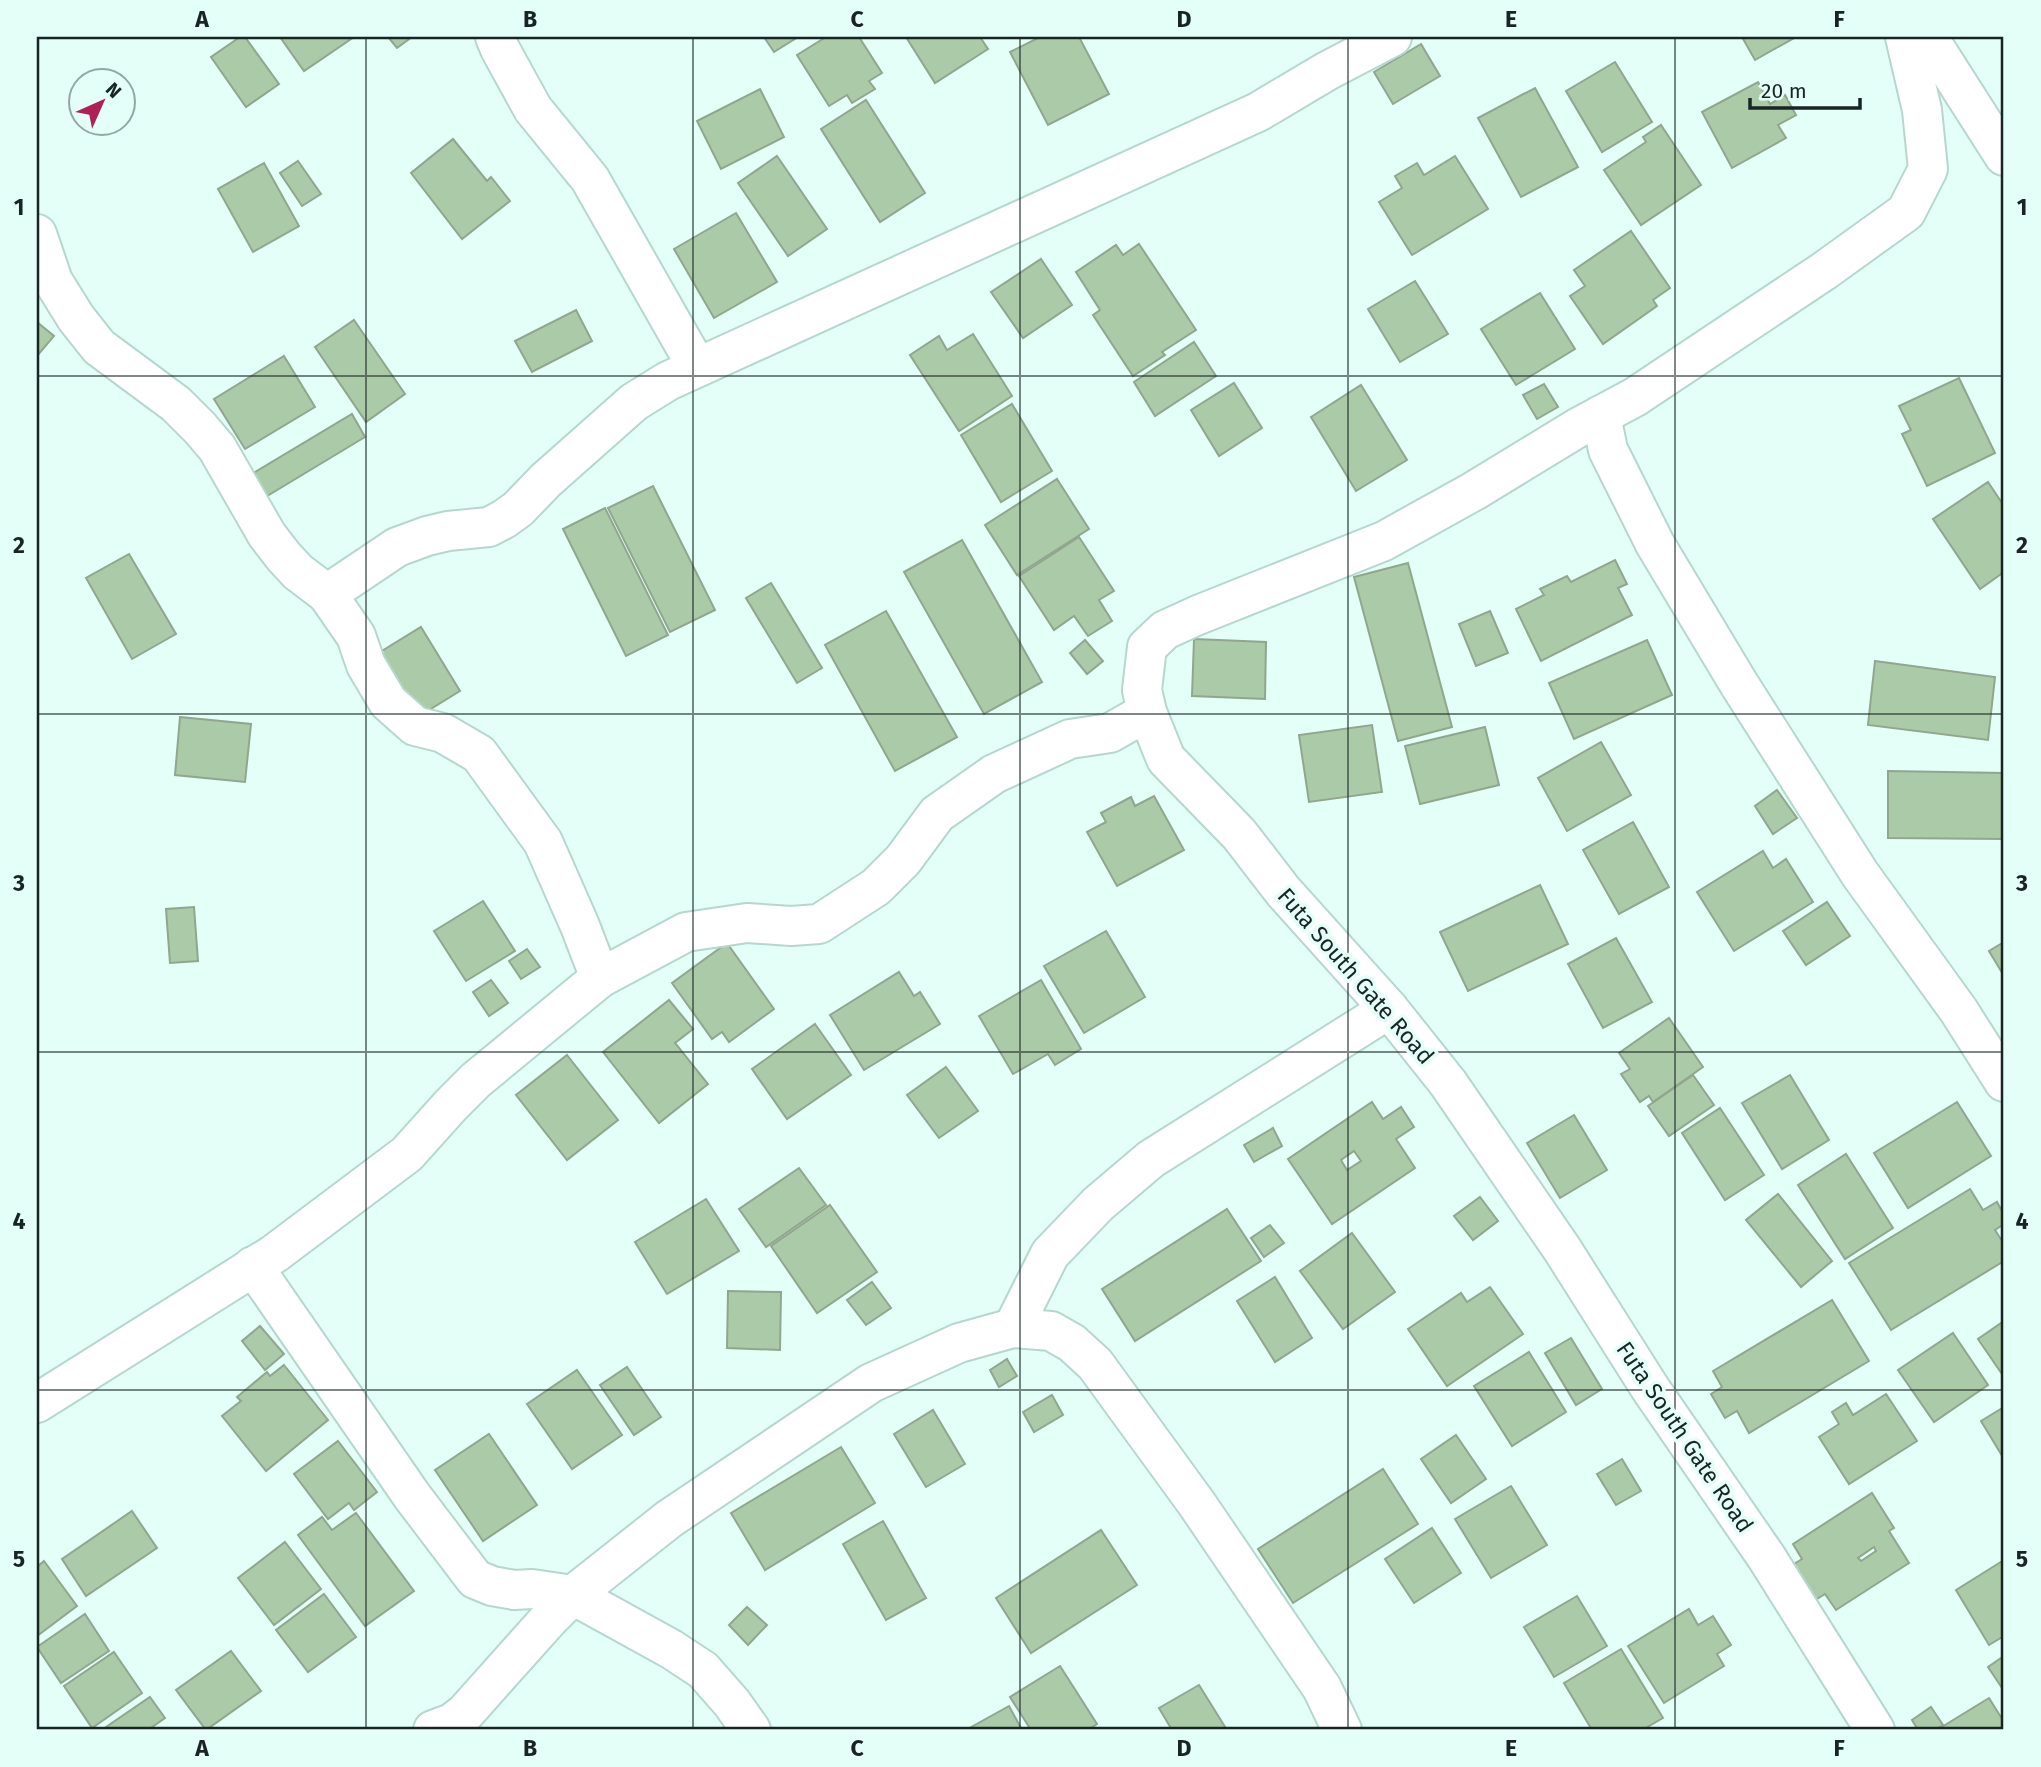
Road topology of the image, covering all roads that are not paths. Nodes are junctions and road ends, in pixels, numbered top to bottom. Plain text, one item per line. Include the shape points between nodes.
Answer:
1 (495, 37) edge
2 (1392, 37) edge
3 (1905, 37) edge
4 (1928, 37) edge
5 (1328, 54) edge
6 (2004, 156) edge
7 (37, 234) edge
8 (697, 367) junction
9 (1601, 415) junction
10 (327, 594) junction
11 (1147, 712) junction
12 (600, 978) junction
13 (1389, 1009) junction
14 (2004, 1082) edge
15 (253, 1266) junction
16 (1013, 1328) junction
17 (37, 1403) edge
18 (573, 1595) junction
19 (433, 1730) edge
20 (751, 1730) edge
21 (1342, 1730) edge
22 (1875, 1730) edge

1 - 8 street via 533,109 590,179
2 - 5 street
3 - 9 street, Futa South Gate Road via 1923,110 1928,169 1906,212 1702,353
4 - 6 street
5 - 8 street via 1258,112
7 - 10 street via 53,281 99,347 176,404 200,428 217,448 275,546 298,572
8 - 10 street via 634,402 504,519 489,527 448,531 397,547
9 - 11 street, Futa South Gate Road via 1384,541 1165,630 1147,647 1142,690
9 - 14 street via 1608,450 1655,544 1739,684 1860,874
10 - 12 street via 356,636 366,665 388,702 415,726 443,733 479,754 543,842
11 - 12 street via 1110,733 1070,739 994,774 937,814 876,887 819,924 747,923 686,932
11 - 13 street, Futa South Gate Road via 1166,759 1239,834 1283,891
12 - 15 street via 476,1080 407,1154
13 - 16 street via 1151,1159 1098,1204 1050,1254
13 - 22 street, Futa South Gate Road via 1448,1083 1562,1249
15 - 17 street
15 - 18 street via 475,1579 514,1590
16 - 18 street via 959,1343 871,1383 669,1519
16 - 21 street via 1051,1331 1095,1364 1322,1688
18 - 19 street via 465,1713
18 - 20 street via 704,1671

